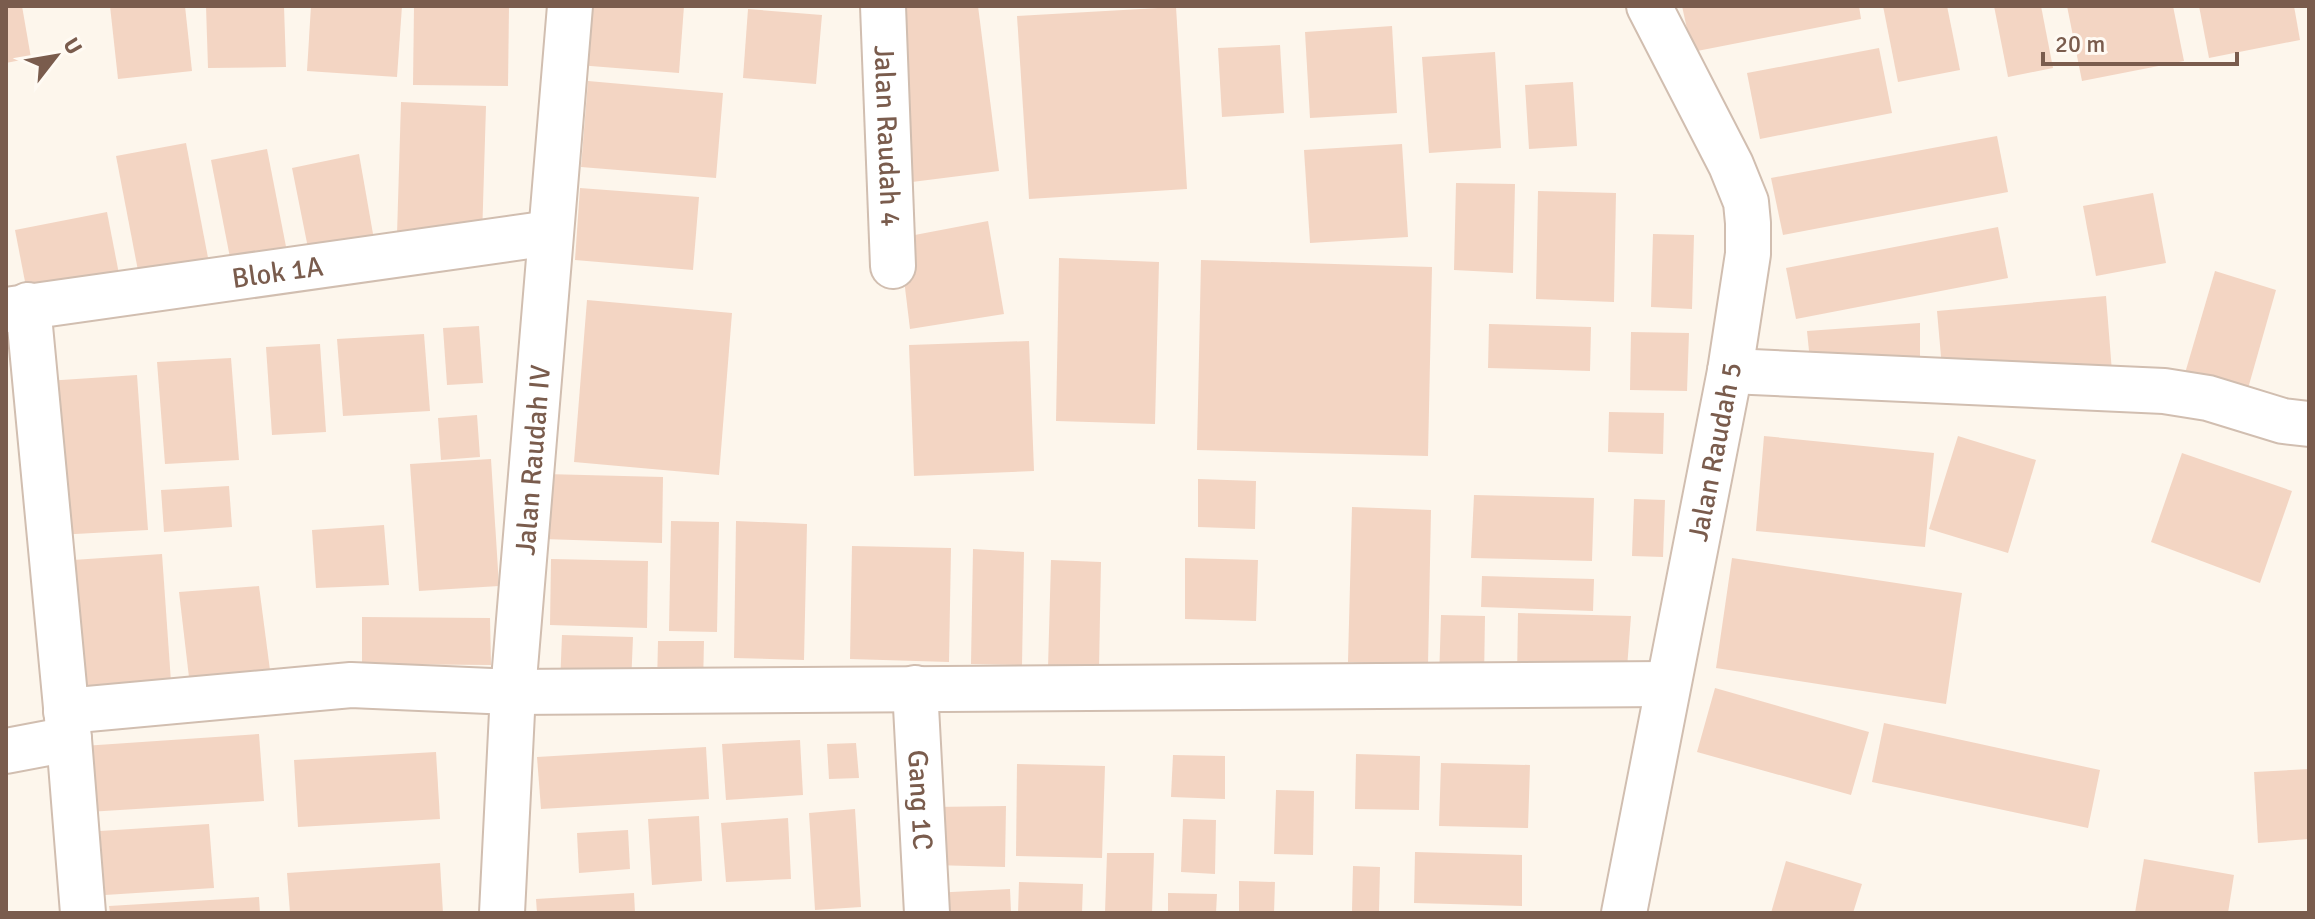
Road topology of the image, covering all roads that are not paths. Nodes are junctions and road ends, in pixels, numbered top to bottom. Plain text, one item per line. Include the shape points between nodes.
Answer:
1 (570, 6) edge
2 (883, 6) edge
3 (1649, 6) edge
4 (550, 233) junction
5 (893, 266) dead end
6 (17, 308) edge
7 (1730, 371) junction
8 (2309, 424) edge
9 (1667, 684) junction
10 (915, 688) junction
11 (513, 692) junction
12 (67, 725) junction
13 (6, 751) edge
14 (83, 913) edge
15 (502, 913) edge
16 (927, 913) edge
17 (1624, 913) edge

1 - 4 street, Jalan Raudah IV
2 - 5 street, Jalan Raudah 4
3 - 7 street, Jalan Raudah 5 via 1746,202 1748,254
4 - 6 street, Blok 1A
4 - 11 street, Jalan Raudah IV
6 - 12 street
7 - 8 street via 2164,391
7 - 9 street, Jalan Raudah 5
9 - 10 street
9 - 17 street, Jalan Raudah 5
10 - 11 street
10 - 16 street, Gang 1C
11 - 12 street via 351,685
11 - 15 street, Jalan Raudah IV
12 - 13 street
12 - 14 street

